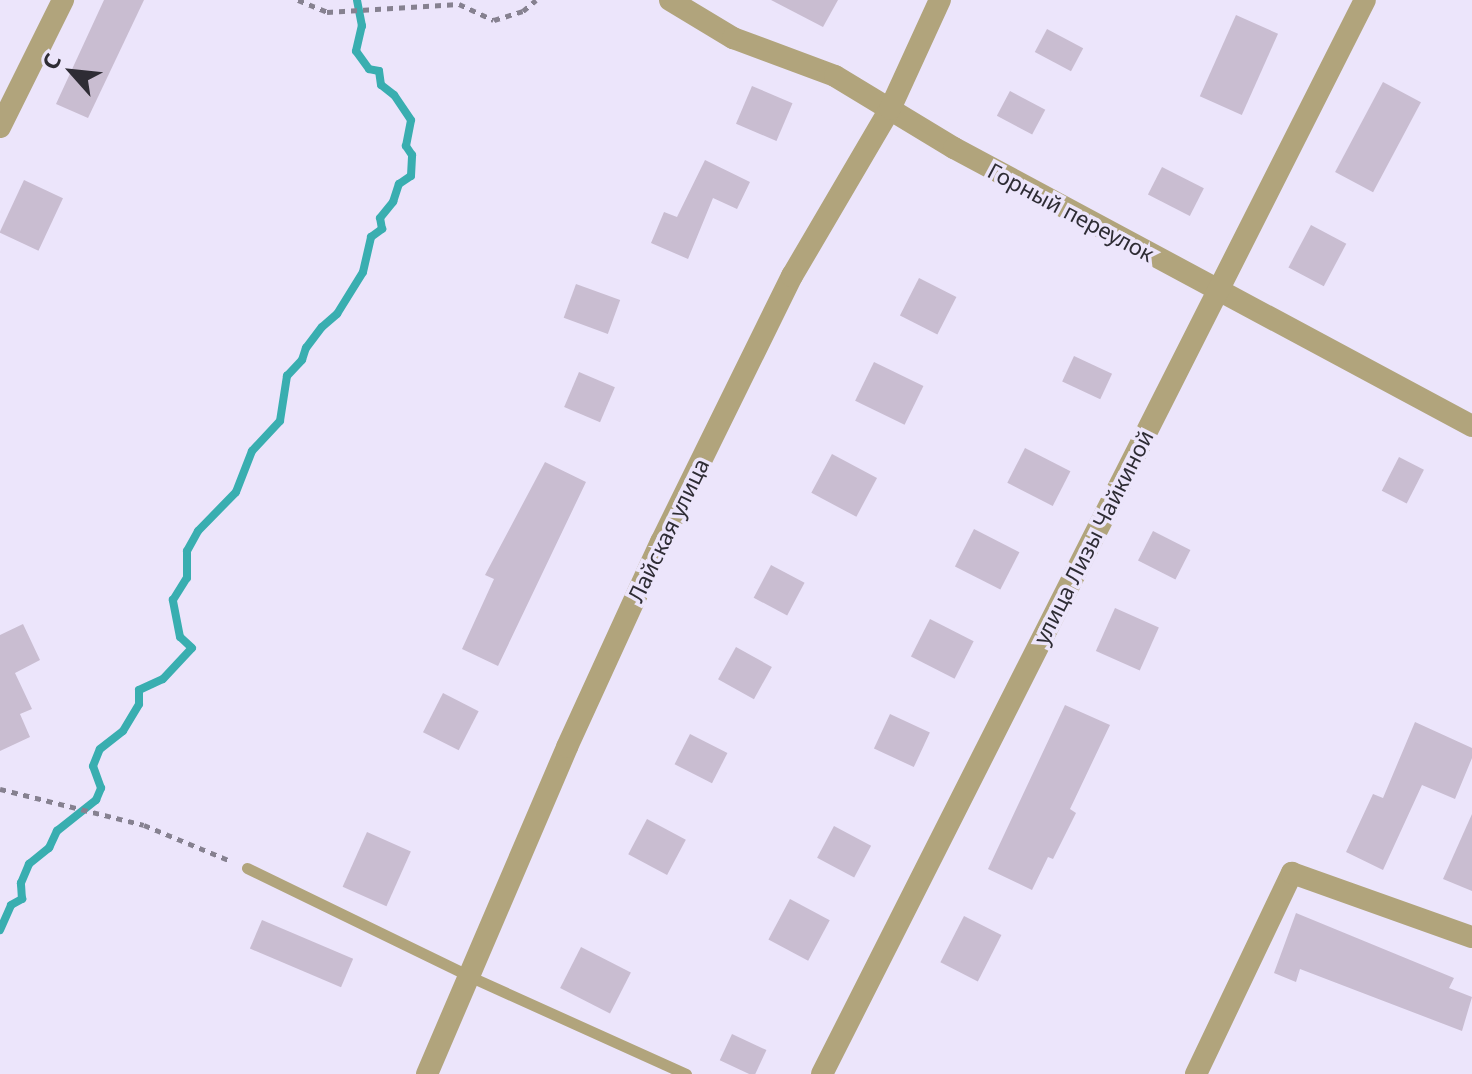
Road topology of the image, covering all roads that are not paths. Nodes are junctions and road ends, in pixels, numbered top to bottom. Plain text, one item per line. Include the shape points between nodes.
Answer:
1 (63, 0) edge
2 (670, 0) edge
3 (940, 0) edge
4 (1365, 0) edge
5 (890, 109) junction
6 (0, 127) edge
7 (1217, 291) junction
8 (1472, 426) edge
9 (247, 868) road end
10 (1472, 937) edge
11 (471, 977) junction
12 (427, 1074) edge
13 (686, 1074) edge
14 (823, 1074) edge
15 (1196, 1074) edge

1 - 6 street
2 - 5 street, Горный переулок via 733,38 835,76
3 - 5 street, Лайская улица
4 - 7 street, улица Лизы Чайкиной
5 - 7 street, Горный переулок
5 - 11 street, Лайская улица via 792,276 661,542 567,747
7 - 8 street, Горный переулок
7 - 14 street, улица Лизы Чайкиной
9 - 11 lane
10 - 15 street via 1292,873
11 - 12 street, Лайская улица
11 - 13 lane

